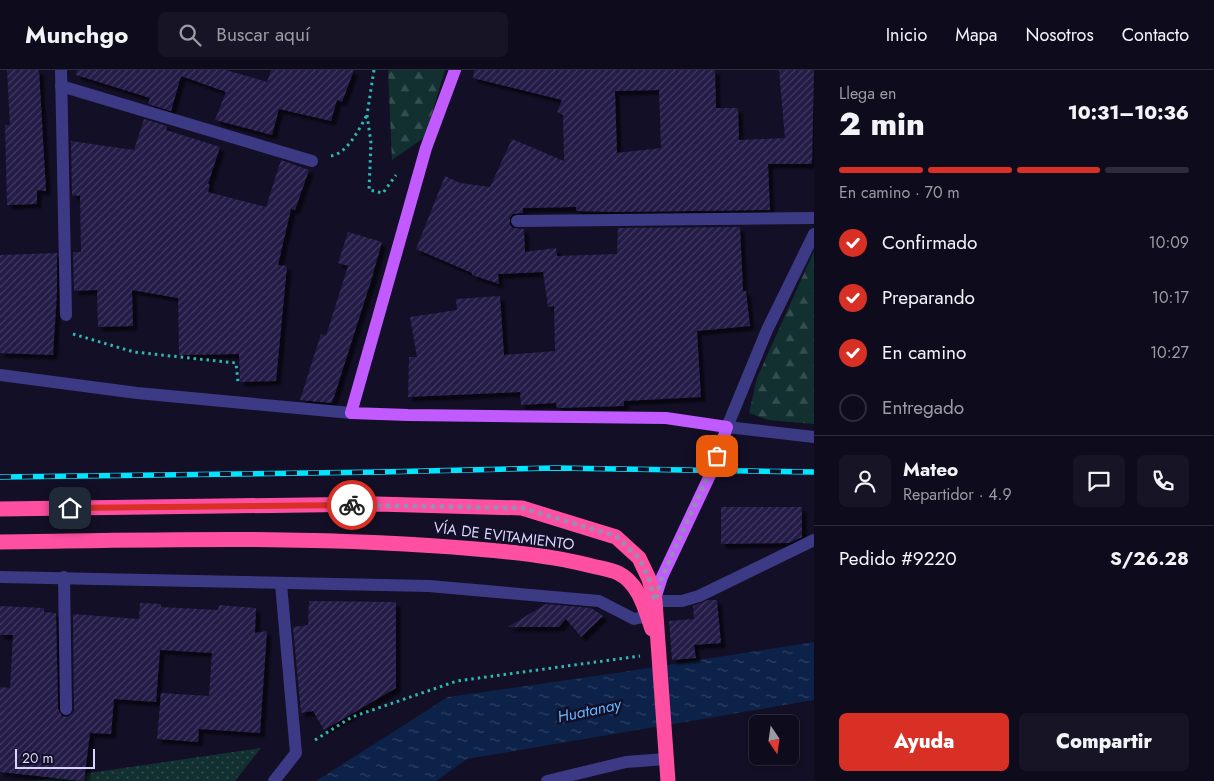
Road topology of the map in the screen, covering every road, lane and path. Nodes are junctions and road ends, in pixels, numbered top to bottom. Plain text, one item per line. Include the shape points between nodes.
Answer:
1 (61, 70) edge
2 (374, 70) edge
3 (455, 70) edge
4 (61, 86) junction
5 (367, 115) junction
6 (312, 160) joint
7 (398, 173) dead end
8 (814, 218) edge
9 (517, 221) dead end
10 (814, 234) edge
11 (66, 315) joint
12 (0, 375) edge
13 (239, 402) junction
14 (351, 413) junction
15 (727, 427) junction
16 (814, 437) edge
17 (0, 508) edge
18 (814, 540) edge
19 (0, 542) edge
20 (0, 577) edge
21 (64, 577) junction
22 (281, 584) junction
23 (655, 601) junction
24 (648, 616) junction
25 (660, 656) junction
26 (66, 709) dead end
27 (296, 753) junction
28 (666, 759) junction
29 (274, 781) edge
30 (547, 781) edge
31 (668, 781) edge

1 - 4 street
2 - 5 path
3 - 14 main road via 426,148
4 - 6 street
4 - 11 street
5 - 6 path via 356,134 337,155
5 - 7 path via 369,190 383,193
8 - 9 street
10 - 15 street via 767,330
11 - 13 path via 73,335 134,352 236,363
12 - 13 street via 118,391
13 - 14 street
14 - 15 main road via 666,418
15 - 16 street
15 - 23 main road via 712,471 662,577
17 - 23 highway, VÍA DE EVITAMIENTO via 377,504 522,508 616,536 639,558
18 - 23 street via 698,596 682,602
19 - 24 highway, VÍA DE EVITAMIENTO via 201,539 397,542 513,552 568,559 617,573 631,582
20 - 21 street
21 - 22 street
21 - 26 street
22 - 24 street via 429,586 599,601 634,620
22 - 27 street
23 - 24 main road
23 - 25 highway, VÍA DE EVITAMIENTO
24 - 25 highway, VÍA DE EVITAMIENTO
25 - 27 path via 457,681 352,717
25 - 28 highway
27 - 29 street
28 - 30 street via 626,762
28 - 31 highway

